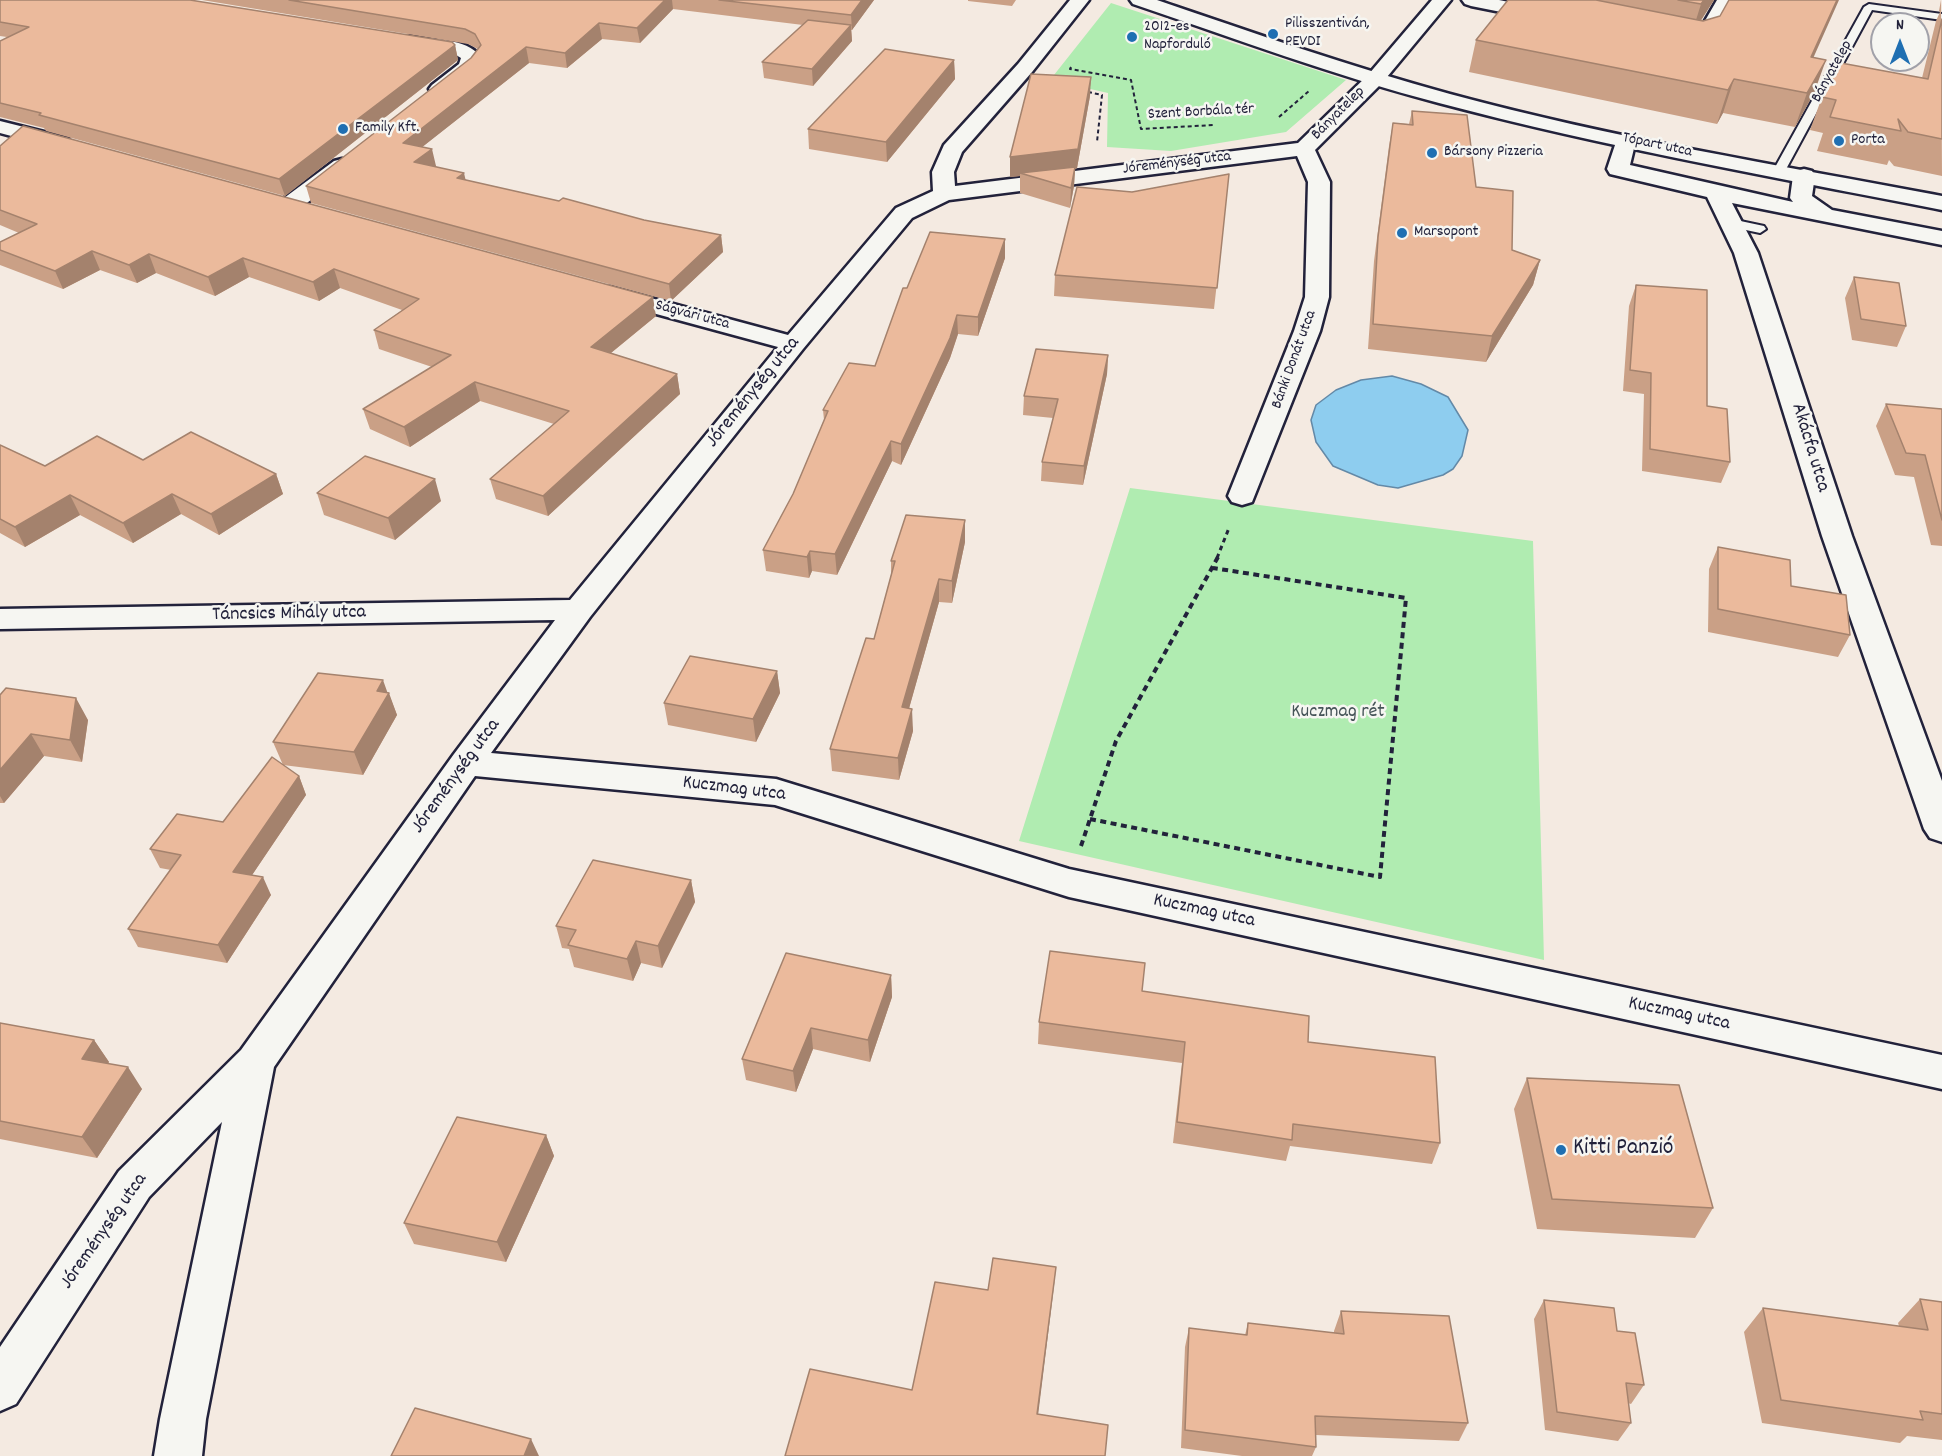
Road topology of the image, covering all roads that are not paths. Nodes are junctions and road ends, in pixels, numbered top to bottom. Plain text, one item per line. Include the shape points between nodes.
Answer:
1 (1080, 0) edge
2 (1139, 0) edge
3 (1442, 0) edge
4 (1471, 0) edge
5 (1726, 0) edge
6 (1942, 17) edge
7 (1564, 19) edge
8 (393, 39) edge
9 (1668, 40) edge
10 (1375, 79) junction
11 (421, 104) edge
12 (11, 130) edge
13 (1625, 140) junction
14 (0, 142) edge
15 (80, 149) edge
16 (1304, 149) junction
17 (358, 154) edge
18 (1779, 171) junction
19 (1804, 176) junction
20 (1716, 193) junction
21 (944, 194) junction
22 (265, 199) edge
23 (1942, 202) edge
24 (1824, 215) junction
25 (1731, 223) junction
26 (1760, 229) dead end
27 (1942, 238) edge
28 (589, 288) edge
29 (794, 344) junction
30 (1242, 496) road end
31 (579, 610) junction
32 (0, 619) edge
33 (466, 763) junction
34 (1942, 829) edge
35 (255, 1062) junction
36 (1942, 1072) edge
37 (0, 1388) edge
38 (178, 1456) edge

1 - 21 street via 952,150 943,172
2 - 10 street, Bányatelep
3 - 10 street, Bányatelep
4 - 7 street
5 - 9 street via 1701,43
6 - 18 lane, Bányatelep via 1869,7
8 - 11 street via 461,50 470,55 472,61 466,68
10 - 13 street, Tópart utca
10 - 16 street, Bányatelep
12 - 14 street
12 - 15 street
13 - 18 street, Tópart utca
13 - 20 street via 1618,170
16 - 21 street, Jóreménység utca
16 - 30 street, Bánki Donát utca via 1319,182 1317,297
17 - 22 street via 299,209
18 - 19 street, Tópart utca
19 - 23 street, Tópart utca
19 - 24 street via 1802,198
20 - 24 street
20 - 25 street, Akácfa utca
21 - 29 street, Jóreménység utca via 904,213
24 - 27 street
25 - 26 lane
25 - 34 street, Akácfa utca via 1746,253 1837,536
28 - 29 street, Ságvári utca
29 - 31 street, Jóreménység utca
31 - 32 street, Táncsics Mihály utca
31 - 33 street, Jóreménység utca
33 - 35 street, Jóreménység utca
33 - 36 street, Kuczmag utca via 776,792 1069,883
35 - 37 street, Jóreménység utca via 134,1184
35 - 38 street

